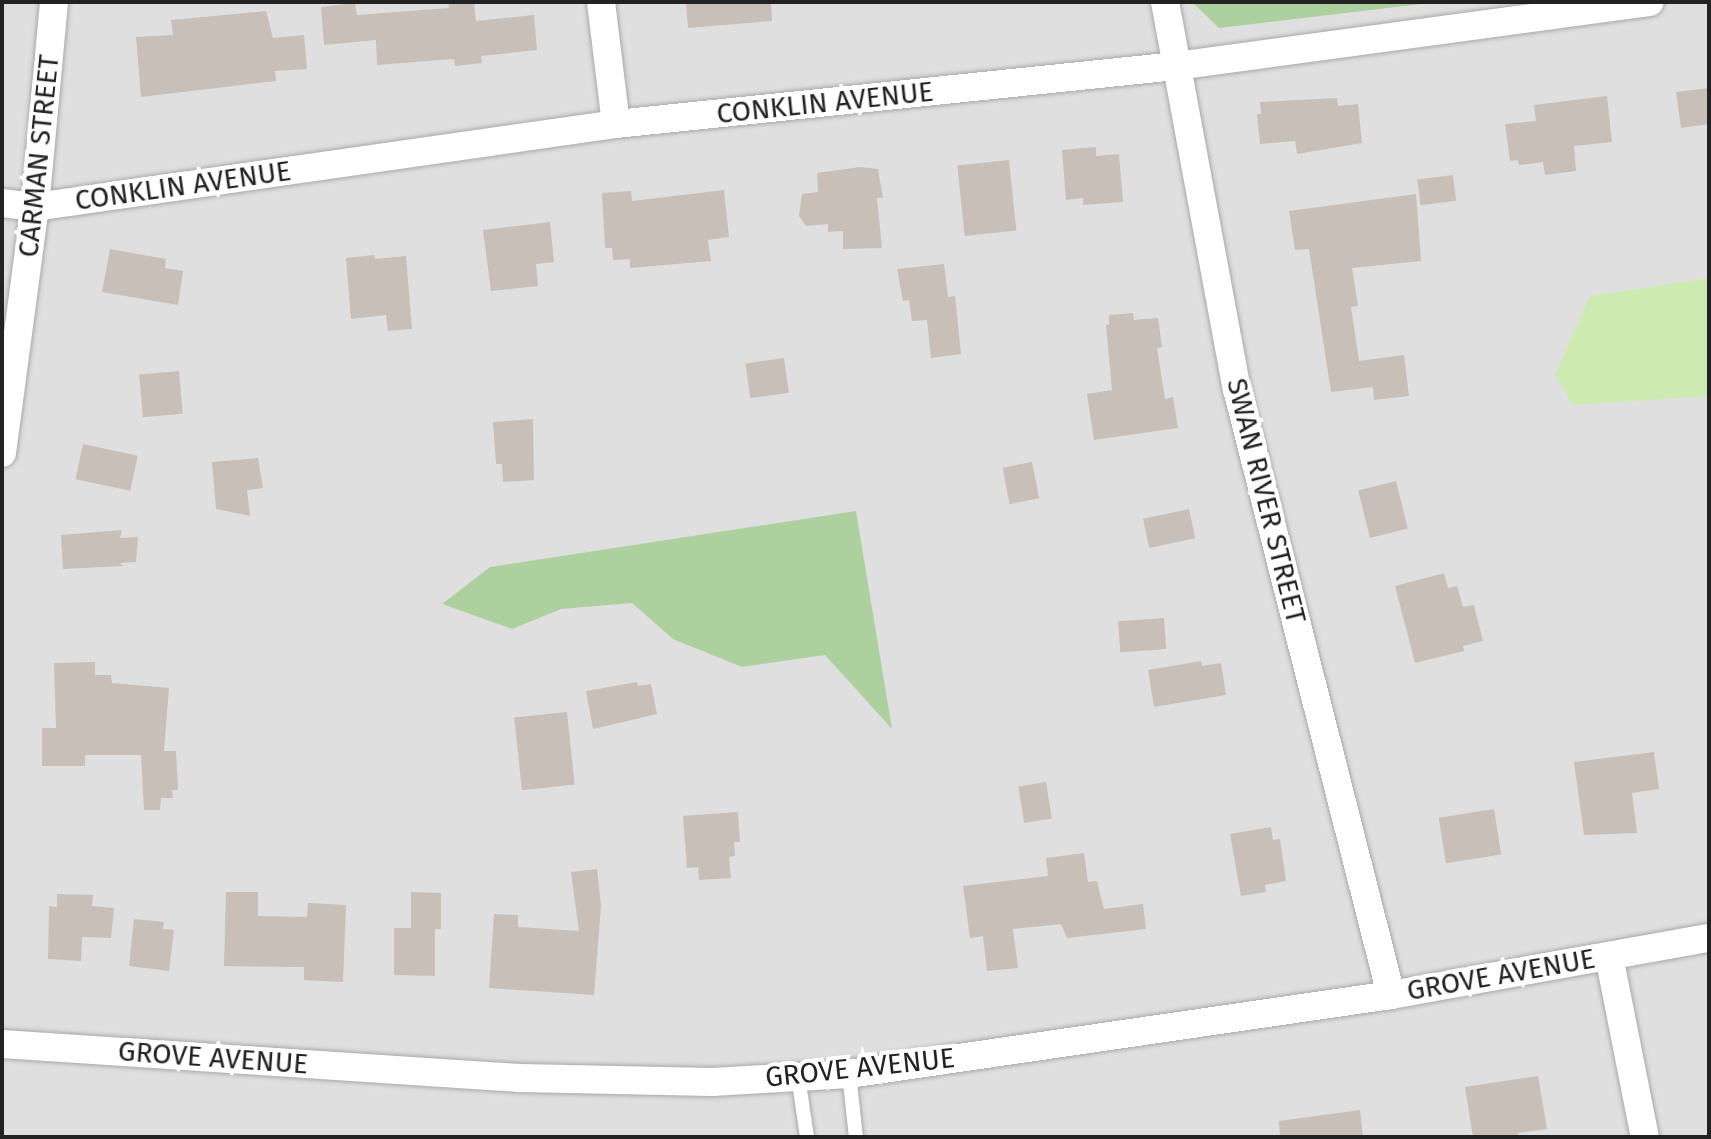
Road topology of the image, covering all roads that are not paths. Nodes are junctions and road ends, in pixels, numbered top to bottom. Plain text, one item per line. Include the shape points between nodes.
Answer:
1 (54, 2) edge
2 (601, 2) edge
3 (1165, 2) edge
4 (1650, 2) edge
5 (1176, 66) junction
6 (616, 124) junction
7 (2, 203) edge
8 (35, 207) junction
9 (2, 453) edge
10 (1709, 938) edge
11 (1609, 956) junction
12 (1391, 995) junction
13 (2, 1044) edge
14 (849, 1074) junction
15 (798, 1076) junction
16 (807, 1137) edge
17 (856, 1137) edge
18 (1645, 1137) edge

1 - 8 street, CARMAN STREET
2 - 6 street
3 - 5 street, SWAN RIVER STREET
4 - 5 street, CONKLIN AVENUE
5 - 6 street, CONKLIN AVENUE
5 - 12 street, SWAN RIVER STREET via 1237,389
6 - 8 street, CONKLIN AVENUE
7 - 8 street, CONKLIN AVENUE
8 - 9 street, CARMAN STREET
10 - 11 street, GROVE AVENUE
11 - 12 street, GROVE AVENUE
11 - 18 street
12 - 14 street, GROVE AVENUE
13 - 15 street, GROVE AVENUE via 520,1078 712,1082
14 - 15 street, GROVE AVENUE
14 - 17 lane
15 - 16 lane

